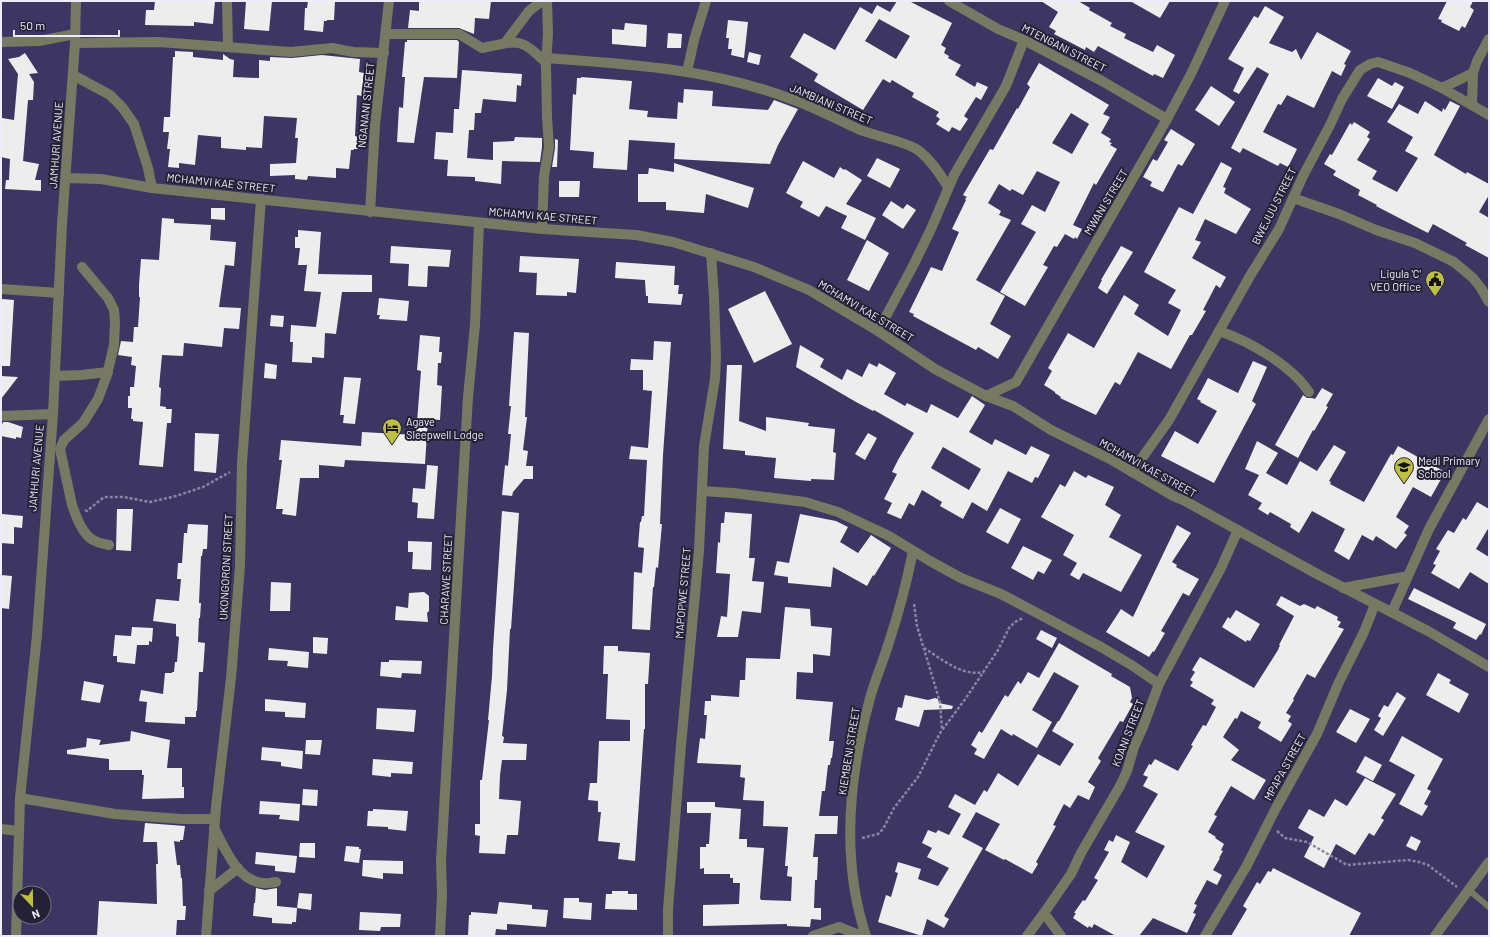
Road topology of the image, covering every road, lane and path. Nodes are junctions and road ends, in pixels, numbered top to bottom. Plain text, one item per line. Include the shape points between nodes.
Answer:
1 (76, 1) edge
2 (227, 1) edge
3 (389, 1) edge
4 (542, 1) edge
5 (547, 1) edge
6 (706, 1) edge
7 (949, 1) edge
8 (1225, 1) edge
9 (386, 34) junction
10 (75, 38) junction
11 (1489, 39) edge
12 (1024, 40) junction
13 (1, 42) edge
14 (505, 43) junction
15 (228, 47) junction
16 (384, 53) junction
17 (546, 61) junction
18 (687, 72) junction
19 (1473, 73) junction
20 (73, 75) junction
21 (1442, 88) junction
22 (1472, 105) junction
23 (1489, 115) edge
24 (1167, 119) junction
25 (66, 178) junction
26 (948, 187) junction
27 (152, 188) junction
28 (1292, 198) junction
29 (261, 199) junction
30 (370, 212) junction
31 (479, 223) junction
32 (542, 229) junction
33 (711, 253) junction
34 (82, 267) dead end
35 (1, 288) edge
36 (59, 293) junction
37 (1489, 302) edge
38 (878, 331) junction
39 (1219, 331) junction
40 (108, 372) junction
41 (55, 376) junction
42 (1309, 392) dead end
43 (986, 396) junction
44 (52, 414) junction
45 (1, 416) edge
46 (1489, 419) edge
47 (242, 463) junction
48 (1132, 472) junction
49 (702, 491) junction
50 (73, 508) junction
51 (1238, 530) junction
52 (109, 545) dead end
53 (913, 551) junction
54 (1408, 576) junction
55 (1343, 588) junction
56 (913, 600) dead end
57 (1375, 604) junction
58 (1036, 612) junction
59 (1392, 612) junction
60 (924, 648) junction
61 (1489, 667) edge
62 (984, 671) junction
63 (1159, 684) junction
64 (942, 730) junction
65 (20, 798) junction
66 (1268, 822) junction
67 (214, 824) junction
68 (1, 829) edge
69 (19, 831) junction
70 (850, 840) junction
71 (1489, 862) edge
72 (238, 868) junction
73 (276, 882) dead end
74 (209, 891) junction
75 (1467, 892) junction
76 (1489, 907) edge
77 (1044, 913) junction
78 (16, 936) edge
79 (206, 936) edge
80 (440, 936) edge
81 (668, 936) edge
82 (813, 936) edge
83 (861, 936) edge
84 (866, 936) edge
85 (1027, 936) edge
86 (1061, 936) edge
87 (1205, 936) edge
88 (1435, 936) edge

1 - 10 street, JAMHURI AVENUE
2 - 15 street
3 - 9 street, NGANANI STREET
4 - 14 street via 529,11
5 - 17 street
6 - 18 street
7 - 12 street, MTENGANI STREET via 998,29
8 - 24 street, MWANI STREET
9 - 14 street via 459,34 482,48
9 - 16 street, NGANANI STREET
10 - 13 street
10 - 15 street
10 - 20 street, JAMHURI AVENUE
11 - 19 street
12 - 24 street, MTENGANI STREET
12 - 26 street via 1006,86
14 - 17 street via 524,44
15 - 16 street via 291,52 332,48
16 - 30 street, NGANANI STREET via 375,125
17 - 18 street, JAMBIANI STREET via 639,65
17 - 32 street via 549,147 544,176
18 - 26 street, JAMBIANI STREET via 738,83 792,99 868,133 900,142 917,150 935,167
19 - 21 street
19 - 22 street
20 - 25 street, JAMHURI AVENUE
20 - 27 street via 110,95 134,124
21 - 22 street, BWEJUU STREET
21 - 28 street, BWEJUU STREET via 1378,62 1360,70 1342,99
22 - 23 street, BWEJUU STREET
24 - 43 street, MWANI STREET via 1016,382
25 - 27 street, MCHAMVI KAE STREET via 101,179
25 - 36 street, JAMHURI AVENUE
26 - 38 street via 914,264
27 - 29 street, MCHAMVI KAE STREET
28 - 37 street via 1415,244 1454,262 1473,278
28 - 39 street, BWEJUU STREET via 1279,229
29 - 30 street, MCHAMVI KAE STREET
29 - 47 street, UKONGORONI STREET
30 - 31 street, MCHAMVI KAE STREET
31 - 32 street, MCHAMVI KAE STREET
31 - 80 street, CHARAWE STREET via 475,325 468,397 441,861
32 - 33 street, MCHAMVI KAE STREET via 636,235
33 - 38 street, MCHAMVI KAE STREET via 754,266 808,290
33 - 49 street, MAPOPWE STREET via 716,357 704,446
34 - 40 street via 108,298 114,310 114,345
35 - 36 street
36 - 41 street, JAMHURI AVENUE
38 - 43 street, MCHAMVI KAE STREET via 935,369
39 - 42 street via 1278,361 1294,374
39 - 48 street, BWEJUU STREET via 1169,420
40 - 41 street
40 - 50 street via 98,399 83,423 64,440 60,449
41 - 44 street, JAMHURI AVENUE
43 - 48 street, MCHAMVI KAE STREET via 1013,406 1051,430
44 - 45 street
44 - 65 street, JAMHURI AVENUE via 36,635
46 - 54 street via 1436,517
47 - 50 path via 203,487 176,496 150,502 104,496 87,511
47 - 67 street, UKONGORONI STREET via 240,566 231,678
48 - 51 street, MCHAMVI KAE STREET
49 - 53 street via 805,502 838,512 890,536
49 - 81 street, MAPOPWE STREET via 668,909
50 - 52 street via 87,535 97,542
51 - 55 street, MCHAMVI KAE STREET
51 - 63 street, KOANI STREET via 1221,568
53 - 58 street via 961,578 1002,594
53 - 70 street, KIEMBENI STREET via 898,614 869,701 860,741
54 - 55 street
54 - 59 street
55 - 57 street, MCHAMVI KAE STREET
56 - 60 path
57 - 59 street, MCHAMVI KAE STREET
57 - 66 street, MPAPA STREET via 1317,734
58 - 62 path via 1025,616 1009,628
58 - 63 street via 1101,647
59 - 61 street, MCHAMVI KAE STREET
60 - 62 path via 952,666 969,673
60 - 64 path via 940,702
62 - 64 path
63 - 77 street, KOANI STREET via 1120,786 1071,874
64 - 70 path via 918,777 894,808 883,829 871,837
65 - 67 street via 115,814
65 - 69 street, JAMHURI AVENUE
66 - 75 path via 1285,838 1307,842 1347,865 1408,860 1428,865
66 - 87 street, MPAPA STREET via 1246,867
67 - 72 street
67 - 74 street, UKONGORONI STREET
68 - 69 street
69 - 78 street, JAMHURI AVENUE
70 - 84 street, KIEMBENI STREET via 856,897
71 - 75 street
72 - 73 street via 253,881
72 - 74 street
74 - 79 street, UKONGORONI STREET
75 - 76 lane
75 - 88 street
77 - 85 street, KOANI STREET
77 - 86 street
82 - 83 street via 839,927

